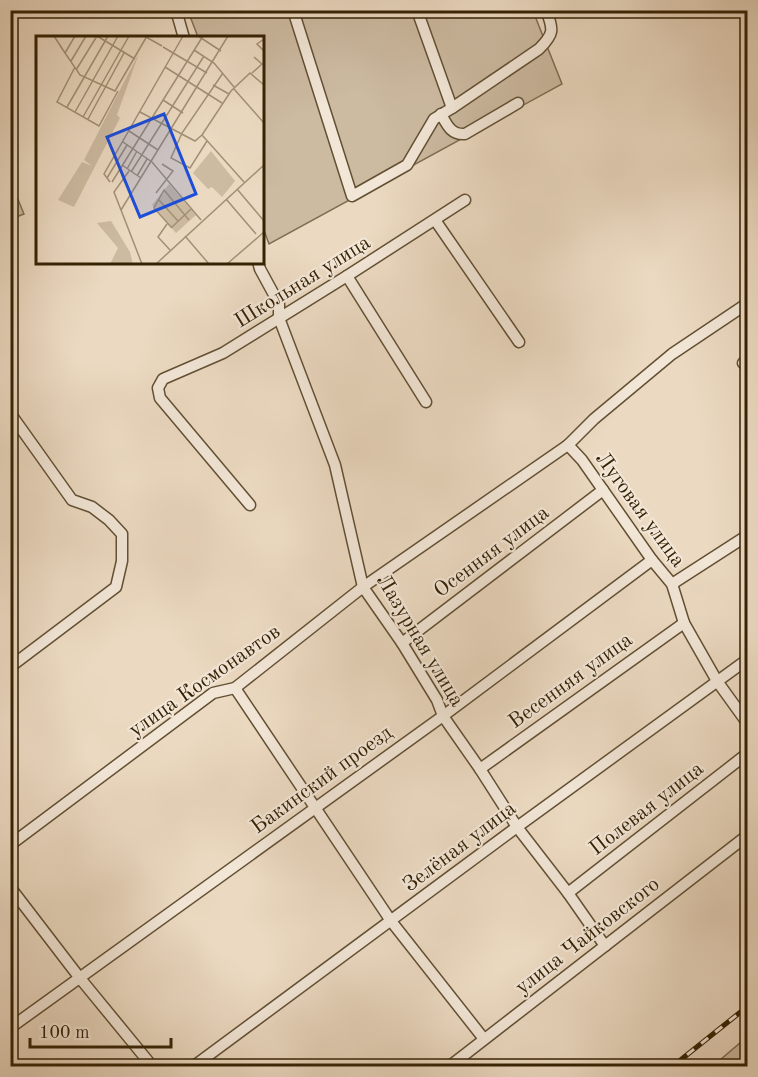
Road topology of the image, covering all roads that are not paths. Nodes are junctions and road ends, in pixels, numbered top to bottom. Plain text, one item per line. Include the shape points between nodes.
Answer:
1 (176, 10) edge
2 (293, 10) edge
3 (417, 10) edge
4 (546, 10) edge
5 (183, 36) edge
6 (518, 103) dead end
7 (452, 108) junction
8 (441, 114) junction
9 (465, 200) dead end
10 (435, 220) junction
11 (259, 264) edge
12 (347, 276) junction
13 (747, 303) edge
14 (279, 318) junction
15 (519, 342) dead end
16 (426, 402) dead end
17 (10, 413) edge
18 (568, 445) junction
19 (603, 490) junction
20 (250, 505) dead end
21 (747, 535) edge
22 (652, 560) junction
23 (672, 585) junction
24 (363, 587) junction
25 (684, 623) junction
26 (402, 643) junction
27 (747, 658) edge
28 (10, 667) edge
29 (717, 681) junction
30 (235, 688) junction
31 (443, 716) junction
32 (747, 724) edge
33 (747, 753) edge
34 (480, 769) junction
35 (315, 807) junction
36 (517, 827) junction
37 (747, 835) edge
38 (10, 845) edge
39 (10, 887) edge
40 (568, 893) junction
41 (391, 921) junction
42 (605, 946) junction
43 (80, 977) junction
44 (10, 1028) edge
45 (484, 1039) junction
46 (152, 1066) edge
47 (194, 1066) edge
48 (450, 1066) edge

1 - 5 street
2 - 8 street via 352,196 407,165 434,119
3 - 7 street
4 - 7 street via 552,24 550,38 540,49
6 - 8 street via 465,134 452,131
7 - 8 street
9 - 10 street, Школьная улица
10 - 12 street, Школьная улица
10 - 15 street
11 - 14 street, Лазурная улица via 279,304
12 - 14 street, Школьная улица
12 - 16 street
13 - 18 street, улица Космонавтов via 672,354
14 - 20 street, Школьная улица via 223,353 163,379 158,388 160,398
14 - 24 street, Лазурная улица via 334,465
17 - 28 street via 72,500 110,519 122,534 122,561 116,587
18 - 19 street, Луговая улица
18 - 24 street, улица Космонавтов
19 - 22 street, Луговая улица
19 - 26 street, Осенняя улица
21 - 23 street
22 - 23 street, Луговая улица
22 - 31 street, Бакинский проезд
23 - 25 street, Луговая улица
24 - 26 street, Лазурная улица
24 - 30 street, улица Космонавтов
25 - 29 street, Луговая улица
25 - 34 street, Весенняя улица
26 - 31 street, Лазурная улица
27 - 29 street, Зелёная улица
29 - 32 street, Луговая улица
29 - 36 street, Зелёная улица
30 - 35 street
30 - 38 street, улица Космонавтов via 213,693
31 - 34 street, Лазурная улица
31 - 35 street, Бакинский проезд
33 - 40 street, Полевая улица
34 - 36 street, Лазурная улица
35 - 41 street
35 - 43 street, Бакинский проезд
36 - 40 street, Лазурная улица
36 - 41 street, Зелёная улица
37 - 42 street, улица Чайковского
39 - 43 street
40 - 42 street, Лазурная улица
41 - 45 street
41 - 47 street, Зелёная улица
42 - 45 street, улица Чайковского
43 - 44 street, Бакинский проезд
43 - 46 street
45 - 48 street, улица Чайковского

